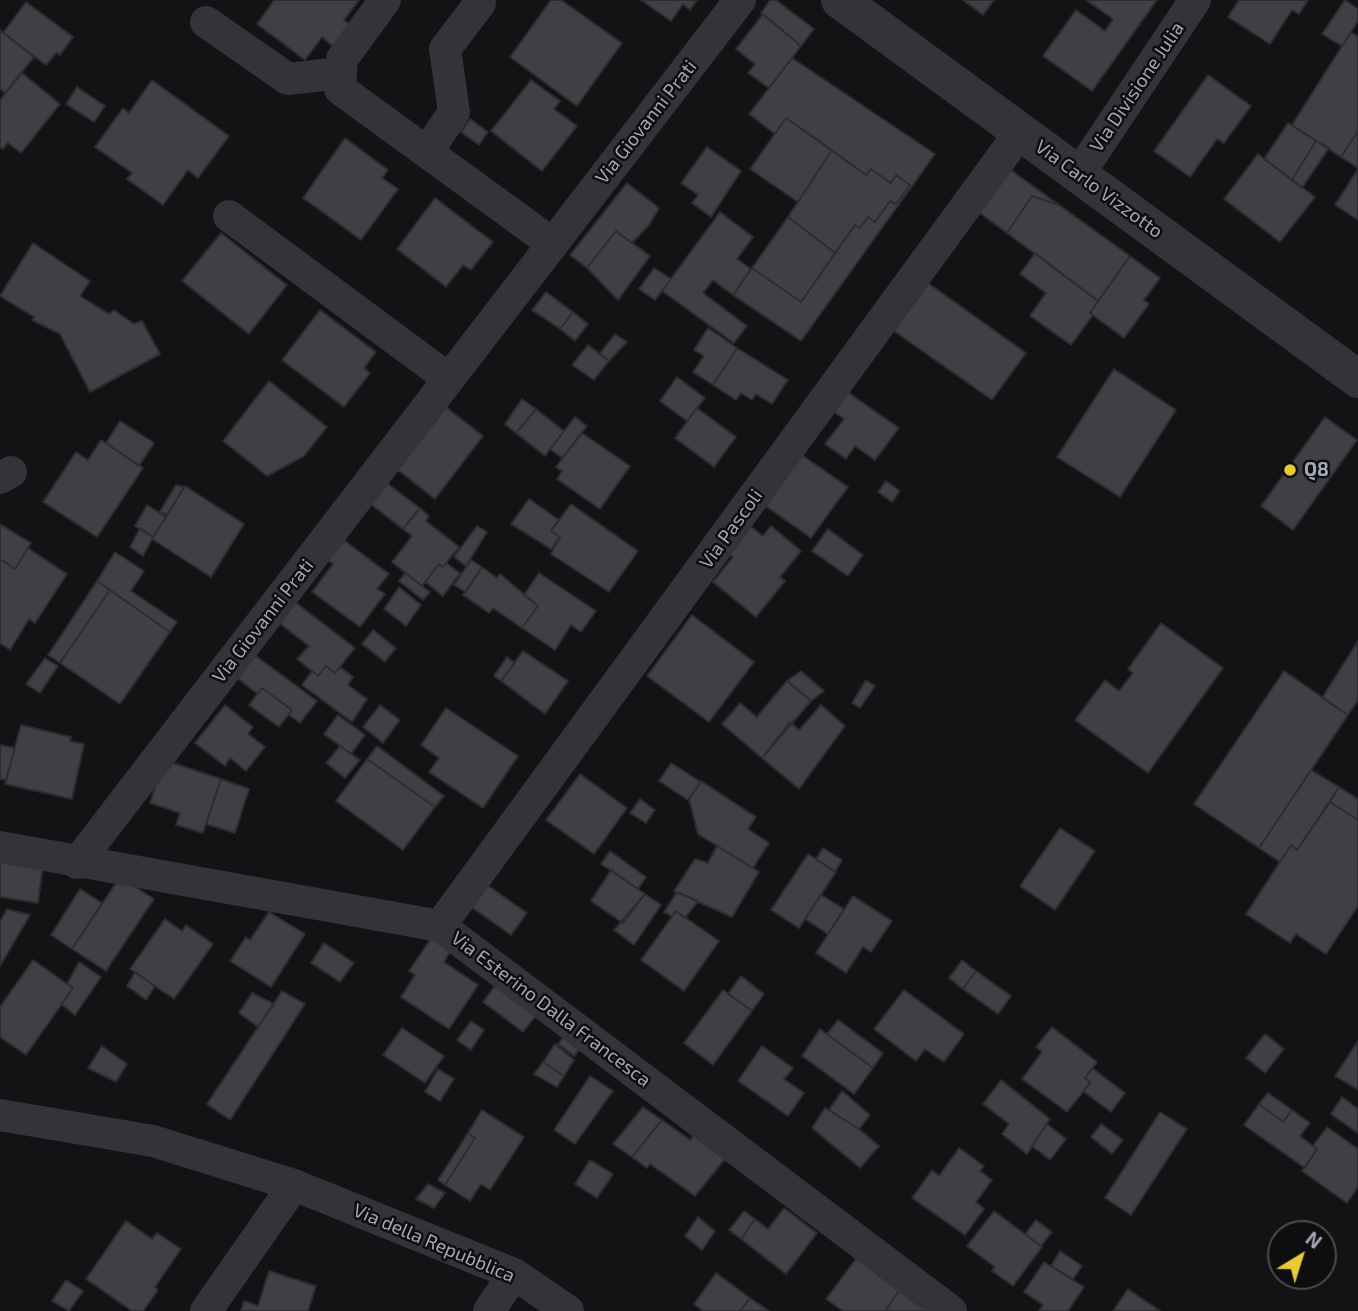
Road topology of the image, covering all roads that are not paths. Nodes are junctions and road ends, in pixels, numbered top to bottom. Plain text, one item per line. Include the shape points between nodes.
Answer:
1 (385, 0) edge
2 (740, 0) edge
3 (839, 0) edge
4 (1195, 0) edge
5 (480, 3) dead end
6 (206, 22) dead end
7 (341, 73) junction
8 (1021, 131) junction
9 (427, 152) junction
10 (1079, 174) junction
11 (229, 216) dead end
12 (553, 244) junction
13 (449, 379) junction
14 (1358, 379) edge
15 (0, 847) edge
16 (77, 863) junction
17 (440, 926) junction
18 (0, 1115) edge
19 (294, 1185) junction
20 (514, 1274) junction
21 (206, 1311) edge
22 (489, 1311) edge
23 (568, 1311) edge
24 (951, 1311) edge

1 - 7 street via 342,59
2 - 12 street, Via Giovanni Prati
3 - 8 street, Via Carlo Vizzotto
4 - 10 street, Via Divisione Julia
5 - 9 street via 445,49 454,112
6 - 7 street via 288,79
7 - 9 street via 340,89
8 - 10 street, Via Carlo Vizzotto
8 - 17 street, Via Pascoli
9 - 12 street
10 - 14 street, Via Carlo Vizzotto
11 - 13 street
12 - 13 street, Via Giovanni Prati
13 - 16 street, Via Giovanni Prati
15 - 16 street, Via Esterino Dalla Francesca
16 - 17 street, Via Esterino Dalla Francesca
17 - 24 street, Via Esterino Dalla Francesca
18 - 19 street, Via della Repubblica via 153,1141
19 - 20 street, Via della Repubblica
19 - 21 street
20 - 22 street
20 - 23 street, Via della Repubblica

